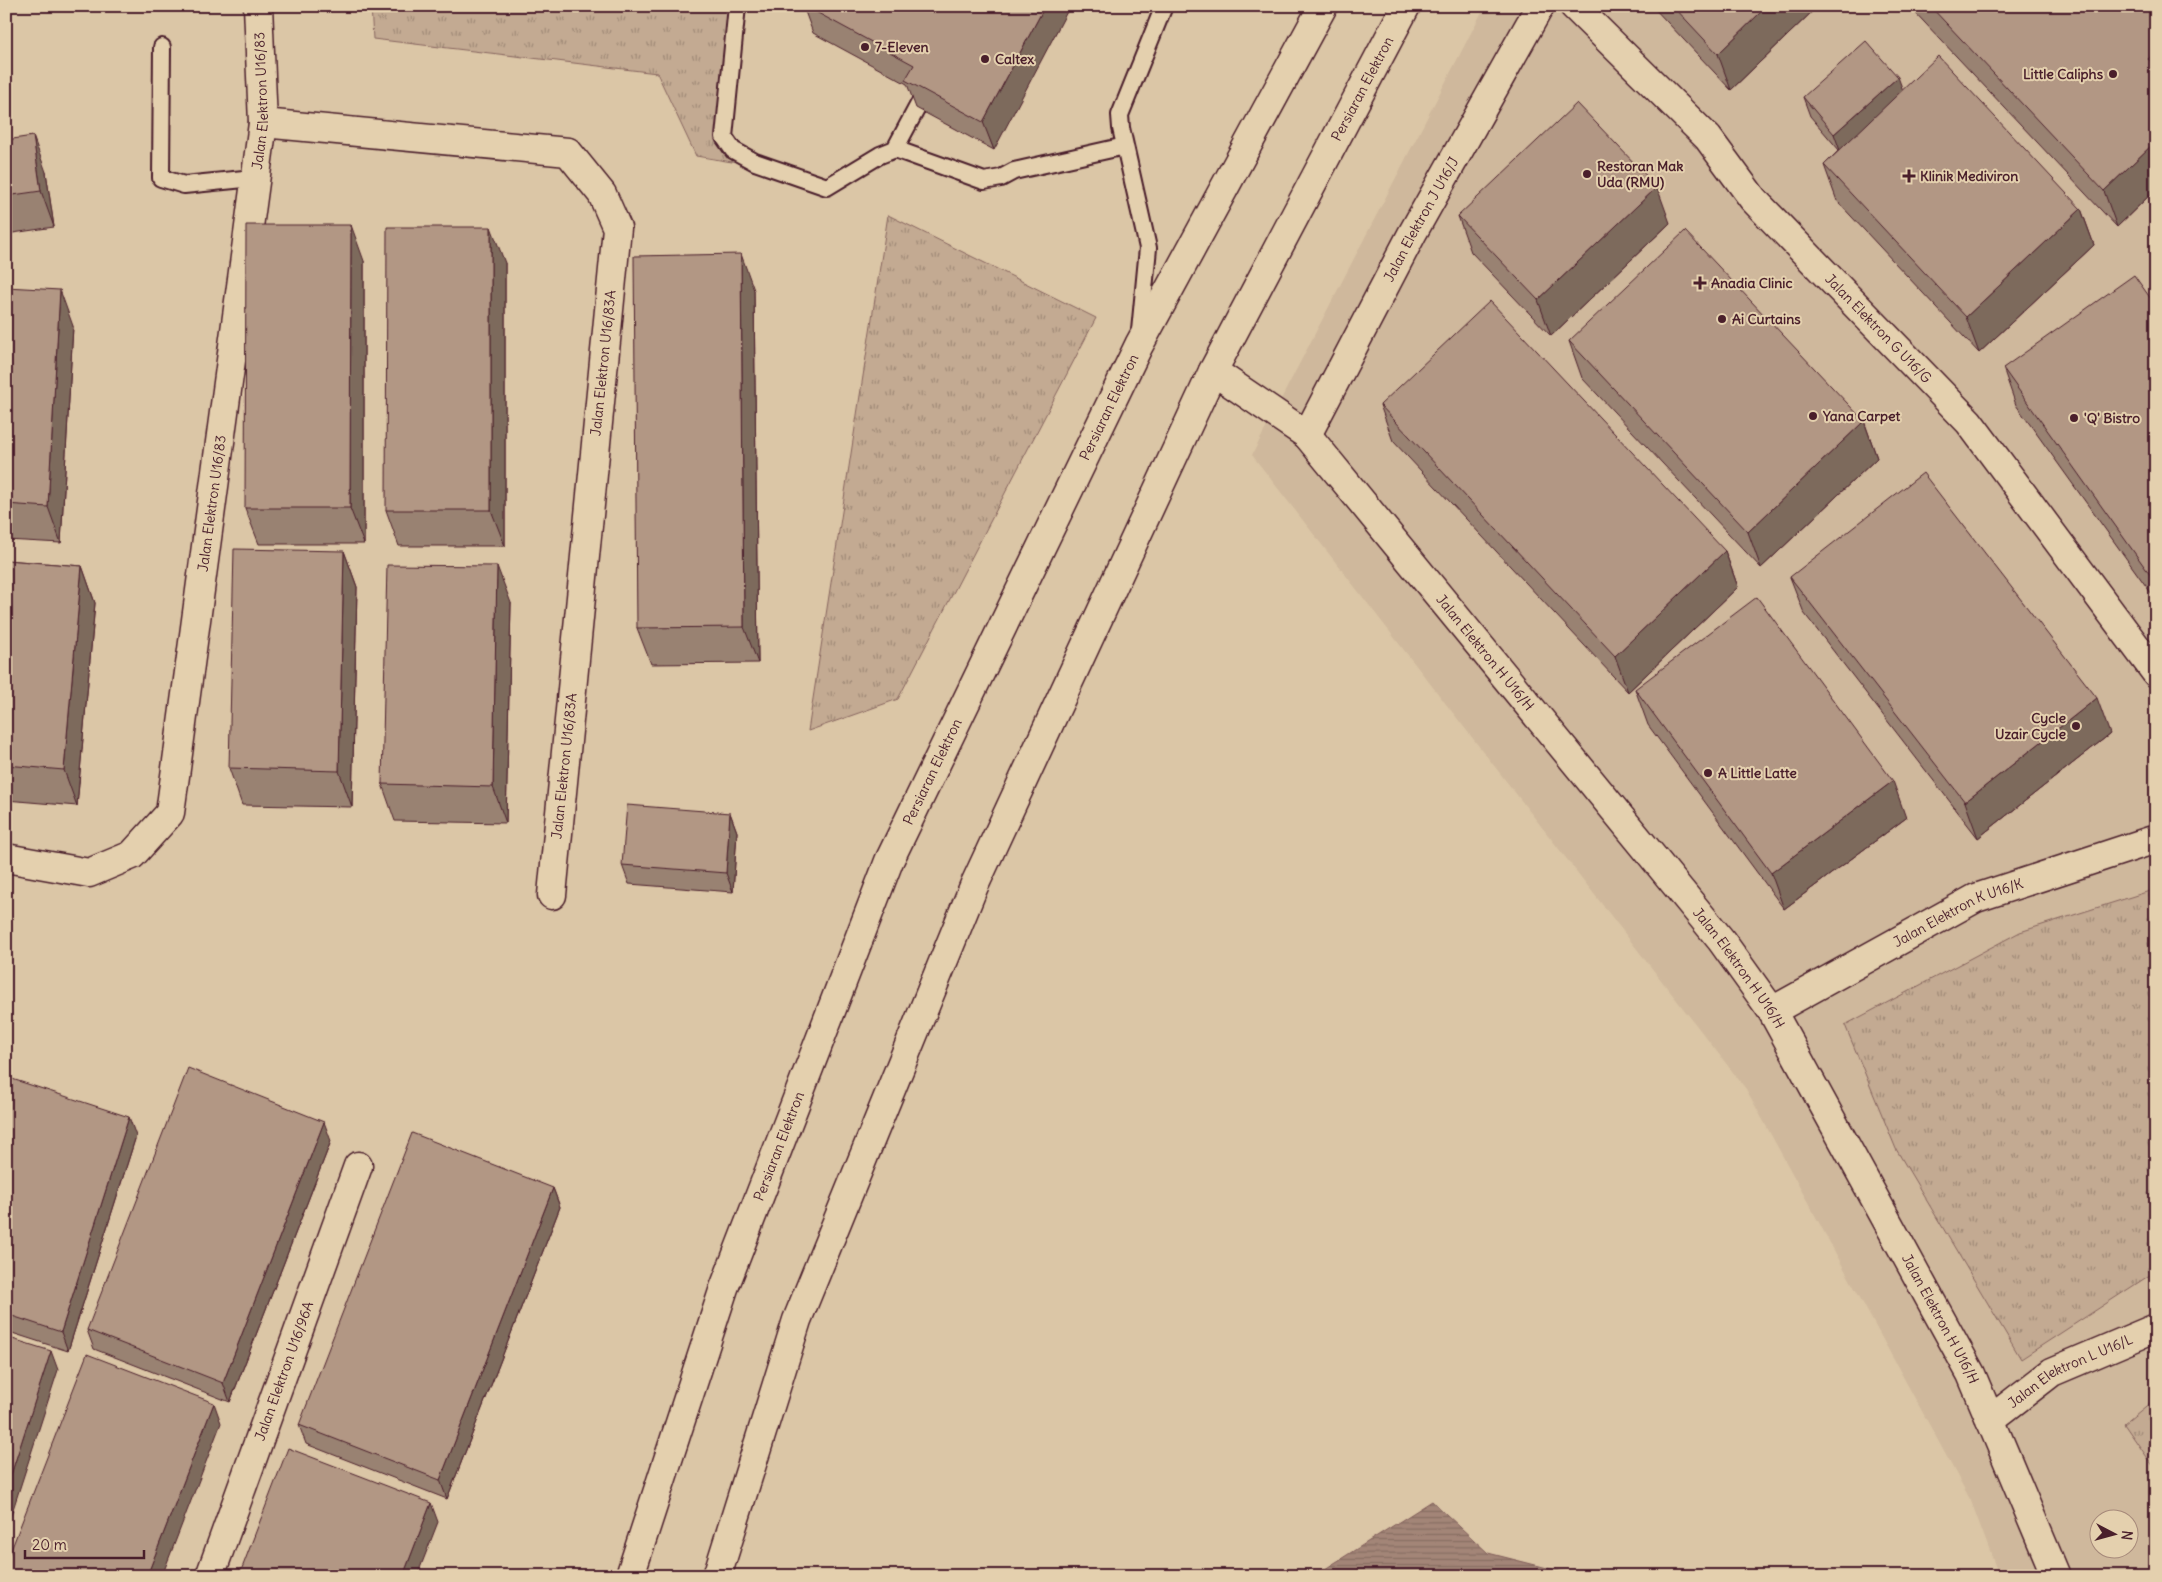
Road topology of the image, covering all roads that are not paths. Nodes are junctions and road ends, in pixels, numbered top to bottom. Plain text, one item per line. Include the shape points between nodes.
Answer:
1 (258, 6) edge
2 (738, 6) edge
3 (1323, 6) edge
4 (1406, 6) edge
5 (1540, 6) edge
6 (1574, 6) edge
7 (1157, 9) edge
8 (162, 46) dead end
9 (935, 73) edge
10 (263, 123) junction
11 (1125, 146) junction
12 (895, 149) junction
13 (254, 178) junction
14 (1139, 346) junction
15 (1213, 370) junction
16 (1307, 436) junction
17 (2156, 673) edge
18 (2156, 839) edge
19 (6, 858) edge
20 (552, 895) dead end
21 (1772, 1011) junction
22 (358, 1166) dead end
23 (2156, 1328) edge
24 (1990, 1420) junction
25 (210, 1576) edge
26 (630, 1576) edge
27 (718, 1576) edge
28 (2056, 1576) edge

1 - 10 street, Jalan Elektron U16/83
2 - 12 lane via 724,137 733,150 756,162 827,187
3 - 14 street, Persiaran Elektron
4 - 15 street, Persiaran Elektron
5 - 16 street, Jalan Elektron J U16/J via 1412,234
6 - 17 street, Jalan Elektron G U16/G via 1708,138 1753,199 1969,422
7 - 11 lane via 1120,115
8 - 13 lane via 160,178 184,185
9 - 12 lane
10 - 13 street, Jalan Elektron U16/83
10 - 20 street, Jalan Elektron U16/83A via 568,152 602,194 616,228
11 - 12 lane via 984,181
11 - 14 lane via 1148,248
13 - 19 street, Jalan Elektron U16/83 via 170,813 132,855 90,873
14 - 26 street, Persiaran Elektron via 888,861 724,1288
15 - 16 street, Jalan Elektron H U16/H
15 - 27 street, Persiaran Elektron via 974,886 797,1320
16 - 21 street, Jalan Elektron H U16/H via 1721,940
18 - 21 street, Jalan Elektron K U16/K via 1976,898
21 - 24 street, Jalan Elektron H U16/H via 1971,1374
22 - 25 street, Jalan Elektron U16/96A
23 - 24 street, Jalan Elektron L U16/L via 2052,1372
24 - 28 street, Jalan Elektron H U16/H

